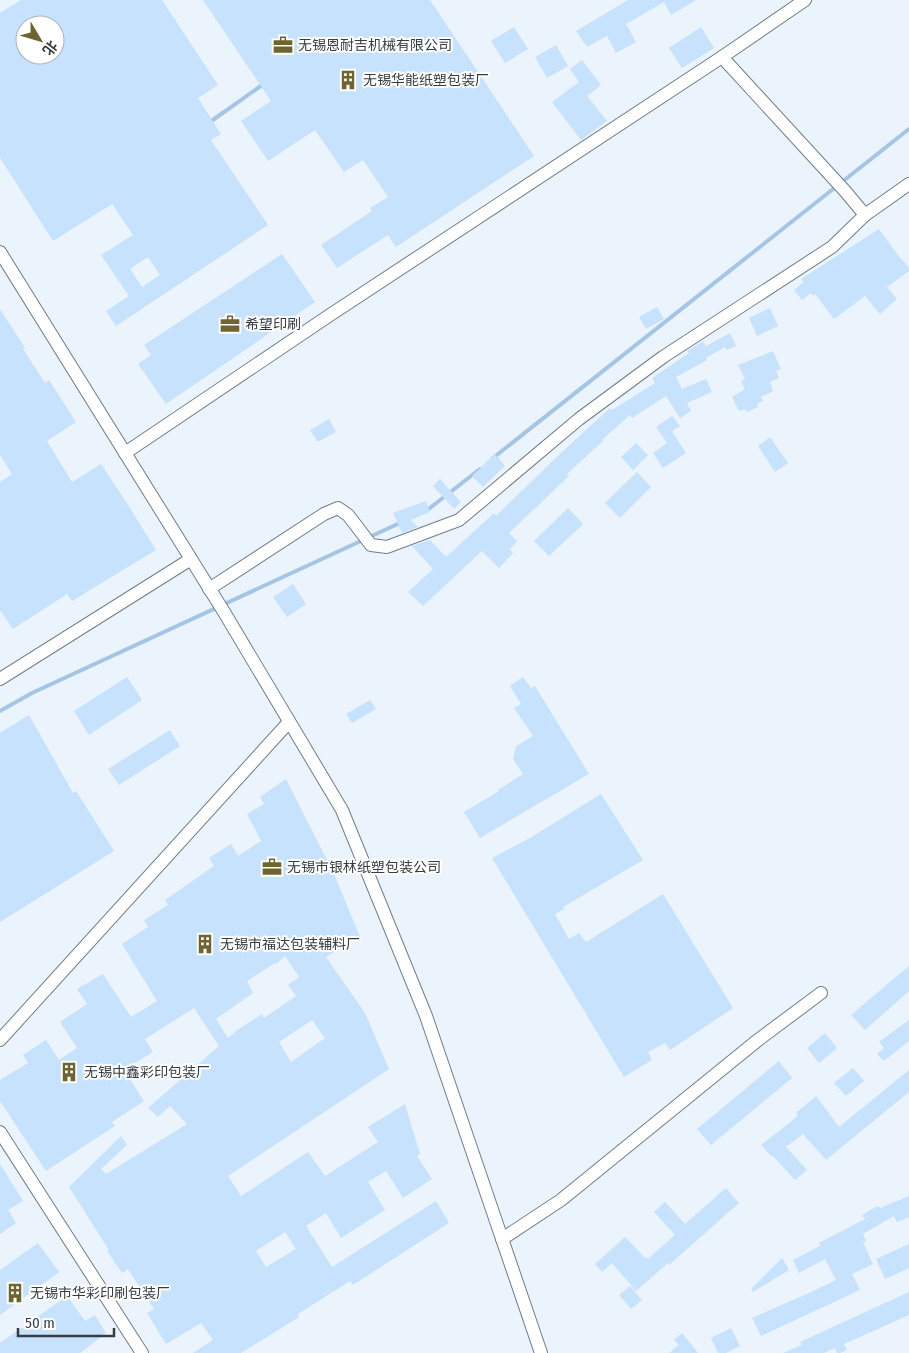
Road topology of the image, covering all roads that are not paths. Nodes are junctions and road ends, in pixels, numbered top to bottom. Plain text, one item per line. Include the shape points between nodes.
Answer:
1 (805, 0) edge
2 (722, 57) junction
3 (909, 184) edge
4 (865, 215) junction
5 (0, 252) edge
6 (125, 453) junction
7 (191, 559) junction
8 (212, 594) junction
9 (0, 680) edge
10 (290, 722) junction
11 (821, 993) dead end
12 (0, 1040) edge
13 (0, 1132) edge
14 (502, 1239) junction
15 (142, 1353) edge
16 (541, 1353) edge

1 - 2 street
2 - 4 street
2 - 6 street
3 - 4 street
4 - 8 street via 832,246 662,357 579,419 459,520 387,547 372,545 348,514 338,508 324,514
5 - 6 street
6 - 7 street
7 - 8 street
7 - 9 street
8 - 10 street
10 - 12 street
10 - 14 street via 342,810 426,1016
11 - 14 street via 561,1200
13 - 15 street
14 - 16 street

